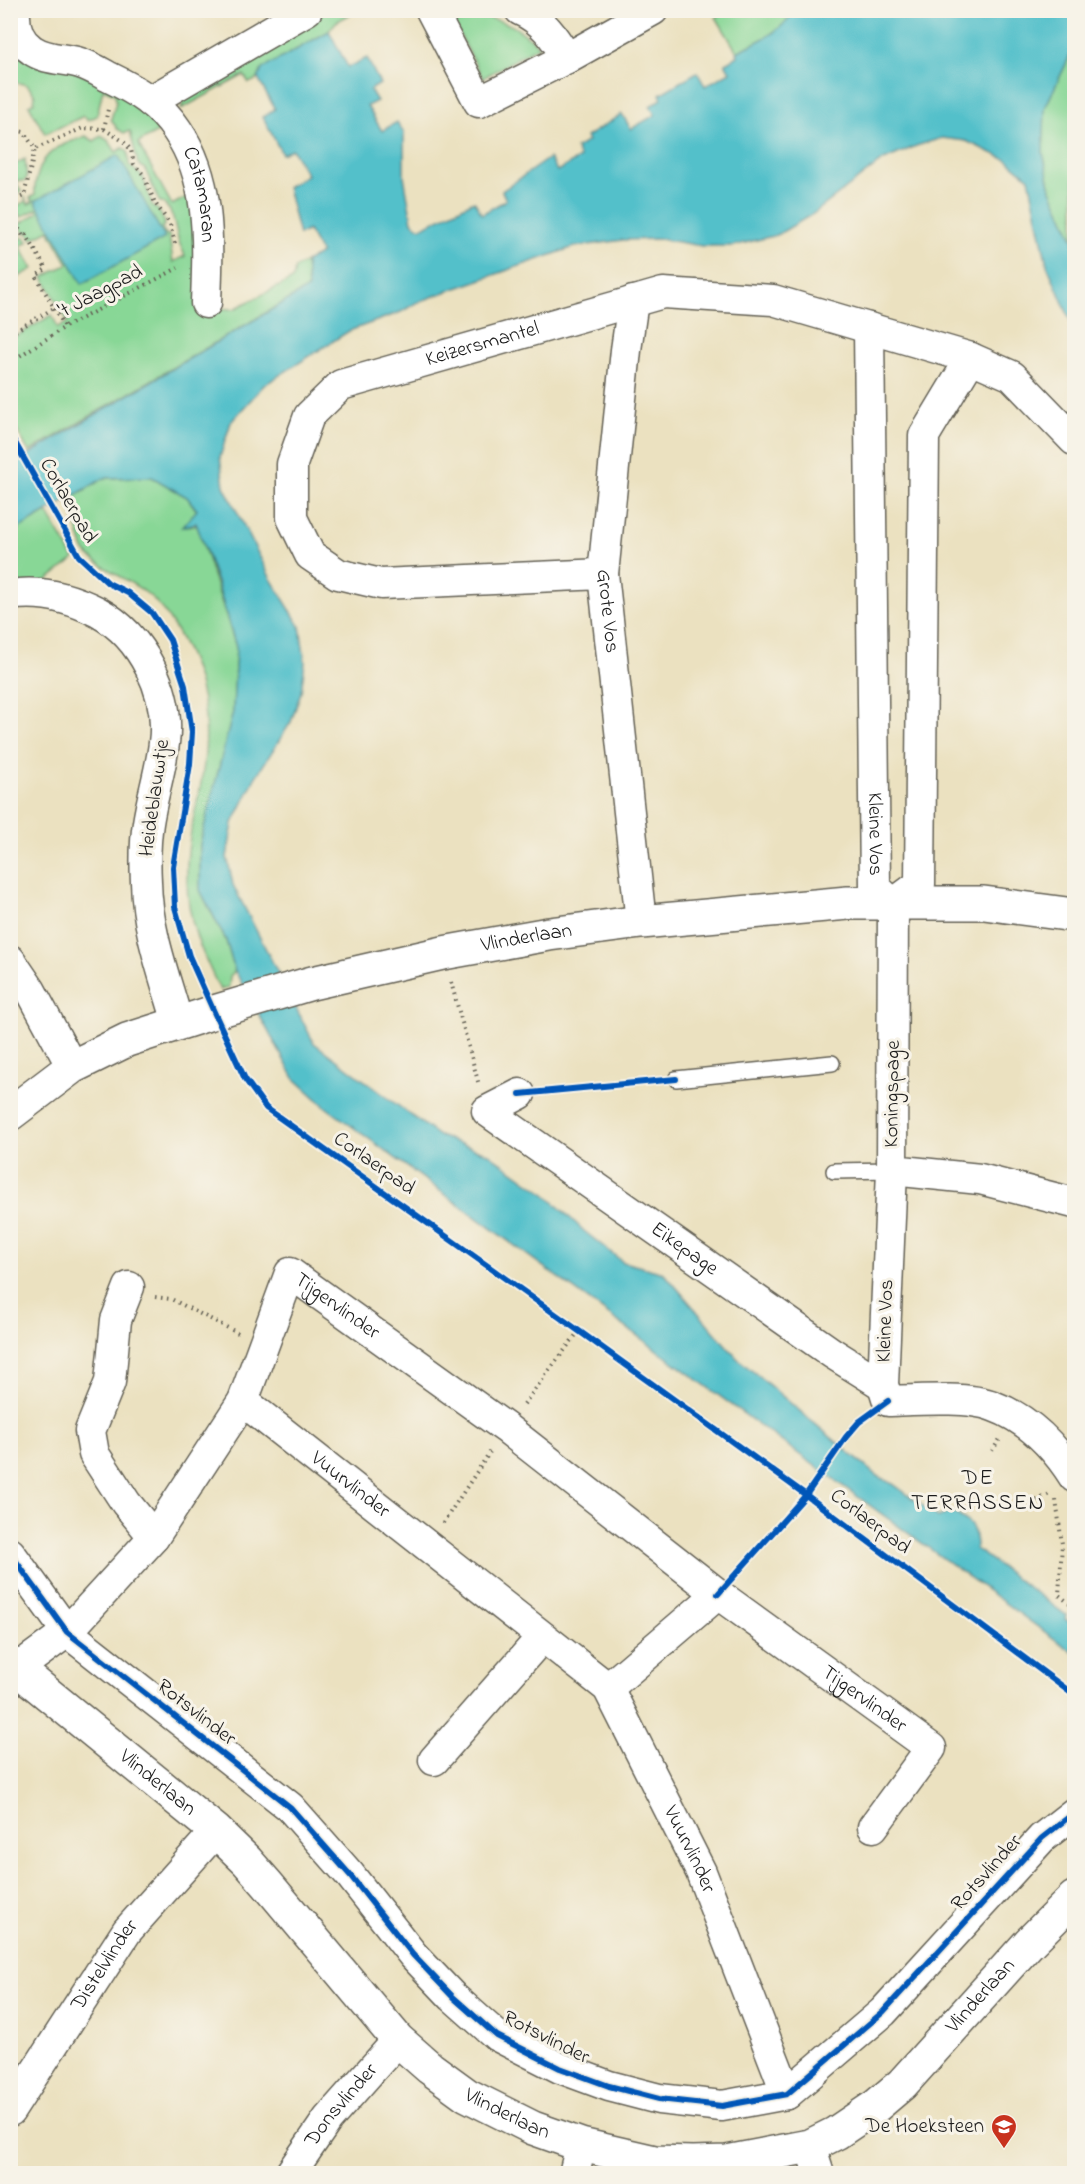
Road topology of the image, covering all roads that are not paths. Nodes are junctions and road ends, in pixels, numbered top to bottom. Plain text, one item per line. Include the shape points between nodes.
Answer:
1 (15, 10) edge
2 (307, 10) edge
3 (520, 10) edge
4 (653, 10) edge
5 (435, 12) edge
6 (567, 57) junction
7 (150, 101) junction
8 (633, 301) junction
9 (206, 303) dead end
10 (869, 328) junction
11 (971, 358) junction
12 (1074, 440) edge
13 (603, 574) junction
14 (10, 595) edge
15 (893, 904) junction
16 (1074, 915) edge
17 (641, 922) junction
18 (10, 960) edge
19 (178, 1023) junction
20 (832, 1063) dead end
21 (72, 1067) junction
22 (676, 1079) dead end
23 (520, 1094) dead end
24 (10, 1114) edge
25 (892, 1170) junction
26 (834, 1171) dead end
27 (1074, 1203) edge
28 (129, 1287) road end
29 (886, 1393) junction
30 (243, 1401) junction
31 (1059, 1484) edge
32 (154, 1537) junction
33 (10, 1553) edge
34 (718, 1594) junction
35 (67, 1632) junction
36 (542, 1637) junction
37 (13, 1669) edge
38 (608, 1688) junction
39 (434, 1760) dead end
40 (1074, 1813) edge
41 (873, 1827) dead end
42 (216, 1831) junction
43 (1074, 1898) edge
44 (398, 2040) junction
45 (787, 2094) junction
46 (10, 2111) edge
47 (577, 2159) edge
48 (814, 2160) edge
49 (290, 2174) edge

1 - 7 street, Catamaran via 16,31 33,51 82,64
2 - 7 street
3 - 6 street via 544,25
4 - 6 street
5 - 6 street via 479,102
7 - 9 street, Catamaran via 177,129 200,184 207,211
8 - 10 street, Keizersmantel via 663,293 773,300
8 - 13 street, Grote Vos
8 - 13 street, Keizersmantel via 340,385 309,416 292,464 292,518 310,555 338,574 381,584
10 - 11 street, Keizersmantel
10 - 15 street, Kleine Vos via 875,886
11 - 12 street, Keizersmantel via 1012,376
11 - 15 street, Kleine Vos via 924,436 920,884
13 - 17 street, Grote Vos
14 - 19 street, Heideblauwtje via 39,593 83,604 123,631 152,670 165,717 165,741 147,825 146,886 156,948
15 - 16 street, Vlinderlaan via 984,903
15 - 17 street, Vlinderlaan via 848,903
15 - 25 street, Koningspage
17 - 19 street, Vlinderlaan via 443,953 312,983
18 - 21 street
19 - 21 street, Vlinderlaan via 127,1040
20 - 22 lane
21 - 24 street, Vlinderlaan
23 - 29 street, Eikepage via 487,1111
25 - 26 lane
25 - 27 street, Koningspage via 980,1179
25 - 29 street, Kleine Vos
28 - 32 street via 116,1320 110,1382 90,1431 94,1454
29 - 31 street via 992,1405 1031,1427 1060,1454
30 - 32 street, Tijgervlinder
30 - 34 street, Tijgervlinder via 290,1273 506,1428
30 - 36 street, Vuurvlinder
32 - 35 street, Tijgervlinder
33 - 35 street, Rotsvlinder
34 - 38 street
34 - 41 street, Tijgervlinder via 931,1748
35 - 37 street, Tijgervlinder
35 - 45 street, Rotsvlinder via 290,1807 413,1955 497,2036 560,2068 609,2086 659,2098 722,2106
36 - 38 street, Vuurvlinder
36 - 39 street
37 - 42 street, Vlinderlaan
38 - 45 street, Vuurvlinder via 701,1872
40 - 45 street, Rotsvlinder via 1042,1838 883,2012
42 - 44 street, Vlinderlaan via 268,1885
42 - 46 street, Distelvlinder via 126,1931
43 - 48 street, Vlinderlaan via 902,2084 836,2133
44 - 47 street, Vlinderlaan via 467,2095 533,2128
44 - 49 street, Donsvlinder via 328,2119
47 - 48 street, Vlinderlaan via 693,2163

